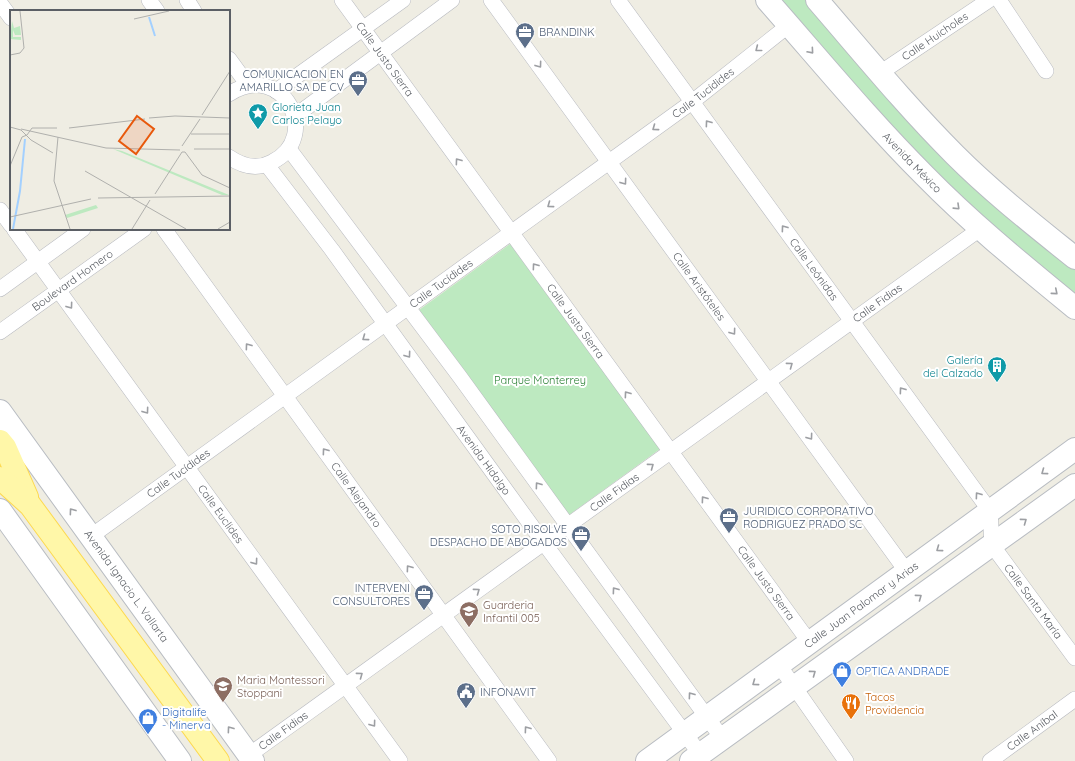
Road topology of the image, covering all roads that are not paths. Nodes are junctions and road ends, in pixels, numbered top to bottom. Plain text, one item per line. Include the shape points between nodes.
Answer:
1 (149, 0) edge
2 (187, 0) edge
3 (342, 0) edge
4 (403, 0) edge
5 (452, 0) edge
6 (491, 0) edge
7 (618, 0) edge
8 (767, 0) edge
9 (817, 0) edge
10 (989, 0) edge
11 (999, 0) edge
12 (0, 3) edge
13 (156, 10) edge
14 (193, 10) edge
15 (10, 17) edge
16 (789, 25) junction
17 (363, 29) junction
18 (380, 52) junction
19 (230, 60) edge
20 (1046, 71) dead end
21 (880, 73) junction
22 (248, 85) junction
23 (276, 91) junction
24 (230, 93) edge
25 (692, 102) junction
26 (295, 116) junction
27 (289, 149) junction
28 (231, 162) edge
29 (609, 162) junction
30 (267, 165) junction
31 (0, 210) edge
32 (10, 224) edge
33 (980, 229) junction
34 (15, 230) edge
35 (82, 230) edge
36 (143, 230) edge
37 (165, 230) edge
38 (511, 233) junction
39 (1075, 258) edge
40 (38, 262) junction
41 (0, 289) edge
42 (58, 290) junction
43 (408, 307) junction
44 (1075, 308) edge
45 (852, 321) junction
46 (385, 324) junction
47 (0, 332) edge
48 (769, 381) junction
49 (285, 396) junction
50 (0, 411) edge
51 (2, 444) edge
52 (1075, 449) edge
53 (670, 452) junction
54 (187, 468) junction
55 (0, 478) edge
56 (1075, 485) edge
57 (30, 505) junction
58 (0, 510) edge
59 (990, 511) junction
60 (568, 526) junction
61 (90, 537) junction
62 (544, 543) junction
63 (992, 544) junction
64 (907, 572) junction
65 (444, 615) junction
66 (810, 643) junction
67 (1075, 658) edge
68 (779, 665) junction
69 (345, 686) junction
70 (794, 686) junction
71 (1075, 699) edge
72 (708, 718) junction
73 (686, 734) junction
74 (722, 738) junction
75 (696, 757) edge
76 (251, 758) edge
77 (180, 761) edge
78 (218, 761) edge
79 (400, 761) edge
80 (550, 761) edge
81 (647, 761) edge
82 (846, 761) edge
83 (990, 761) edge

1 - 13 street
2 - 14 street
3 - 17 street, Calle Justo Sierra
4 - 17 street
5 - 18 street
6 -> 29 street, Calle Aristóteles
7 - 25 street, Calle Leónidas
8 - 16 street, Avenida México
9 - 21 street
10 - 21 street, Calle Huicholes
11 - 20 street
12 - 15 street
16 -> 25 street, Calle Tucídides
16 -> 33 street, Avenida México via 883,132
17 - 18 street, Calle Justo Sierra
17 - 23 street
18 - 26 street
38 -> 18 street, Calle Justo Sierra
19 - 22 street
21 - 39 street via 955,155 1017,212
22 - 23 street via 258,85
22 - 24 street
23 - 26 street via 291,106
25 -> 29 street, Calle Tucídides
45 -> 25 street, Calle Leónidas
26 - 27 street via 294,139
27 - 30 street via 279,159
27 - 43 street
28 - 30 street via 256,167
29 -> 38 street, Calle Tucídides
29 -> 48 street, Calle Aristóteles
30 - 46 street, Avenida Hidalgo
31 - 32 street
33 -> 44 street, Avenida México
33 - 45 street, Calle Fidias
34 - 40 street, Calle Euclides
35 - 40 street
36 - 42 street, Boulevard Homero
49 -> 37 street, Calle Alejandro
38 - 43 street, Calle Tucídides
53 -> 38 street, Calle Justo Sierra
40 - 41 street
40 - 42 street, Calle Euclides
42 - 47 street, Boulevard Homero
42 -> 54 street, Calle Euclides
43 - 46 street, Calle Tucídides
60 -> 43 street
48 -> 45 street, Calle Fidias
59 -> 45 street, Calle Leónidas
46 -> 49 street, Calle Tucídides
46 -> 62 street, Avenida Hidalgo
48 - 53 street, Calle Fidias
48 -> 64 street, Calle Aristóteles
49 - 54 street, Calle Tucídides
65 -> 49 street, Calle Alejandro
61 -> 50 street, Avenida Ignacio L. Vallarta
51 - 57 main road
52 -> 59 street, Calle Juan Palomar y Arias
60 -> 53 street, Calle Fidias
66 -> 53 street, Calle Justo Sierra
54 - 61 street, Calle Tucídides
54 -> 69 street, Calle Euclides
55 - 57 main road
63 -> 56 street
57 - 78 main road
58 - 77 street
59 - 63 street
59 -> 64 street, Calle Juan Palomar y Arias
60 - 62 street, Calle Fidias
72 -> 60 street
76 -> 61 street, Avenida Ignacio L. Vallarta
65 -> 62 street, Calle Fidias
62 - 73 street, Avenida Hidalgo
63 - 67 street, Calle Santa María
70 -> 63 street
64 - 66 street, Calle Juan Palomar y Arias
69 -> 65 street, Calle Fidias
80 -> 65 street, Calle Alejandro
66 - 68 street, Calle Juan Palomar y Arias
68 - 70 street
68 -> 72 street, Calle Juan Palomar y Arias
69 - 76 street, Calle Fidias
69 -> 79 street, Calle Euclides
70 - 74 street
70 - 82 street
71 - 83 street, Calle Aníbal
72 - 73 street, Calle Juan Palomar y Arias
72 - 74 street
73 - 75 street, Avenida Hidalgo
73 - 81 street, Calle Juan Palomar y Arias
74 - 75 street

